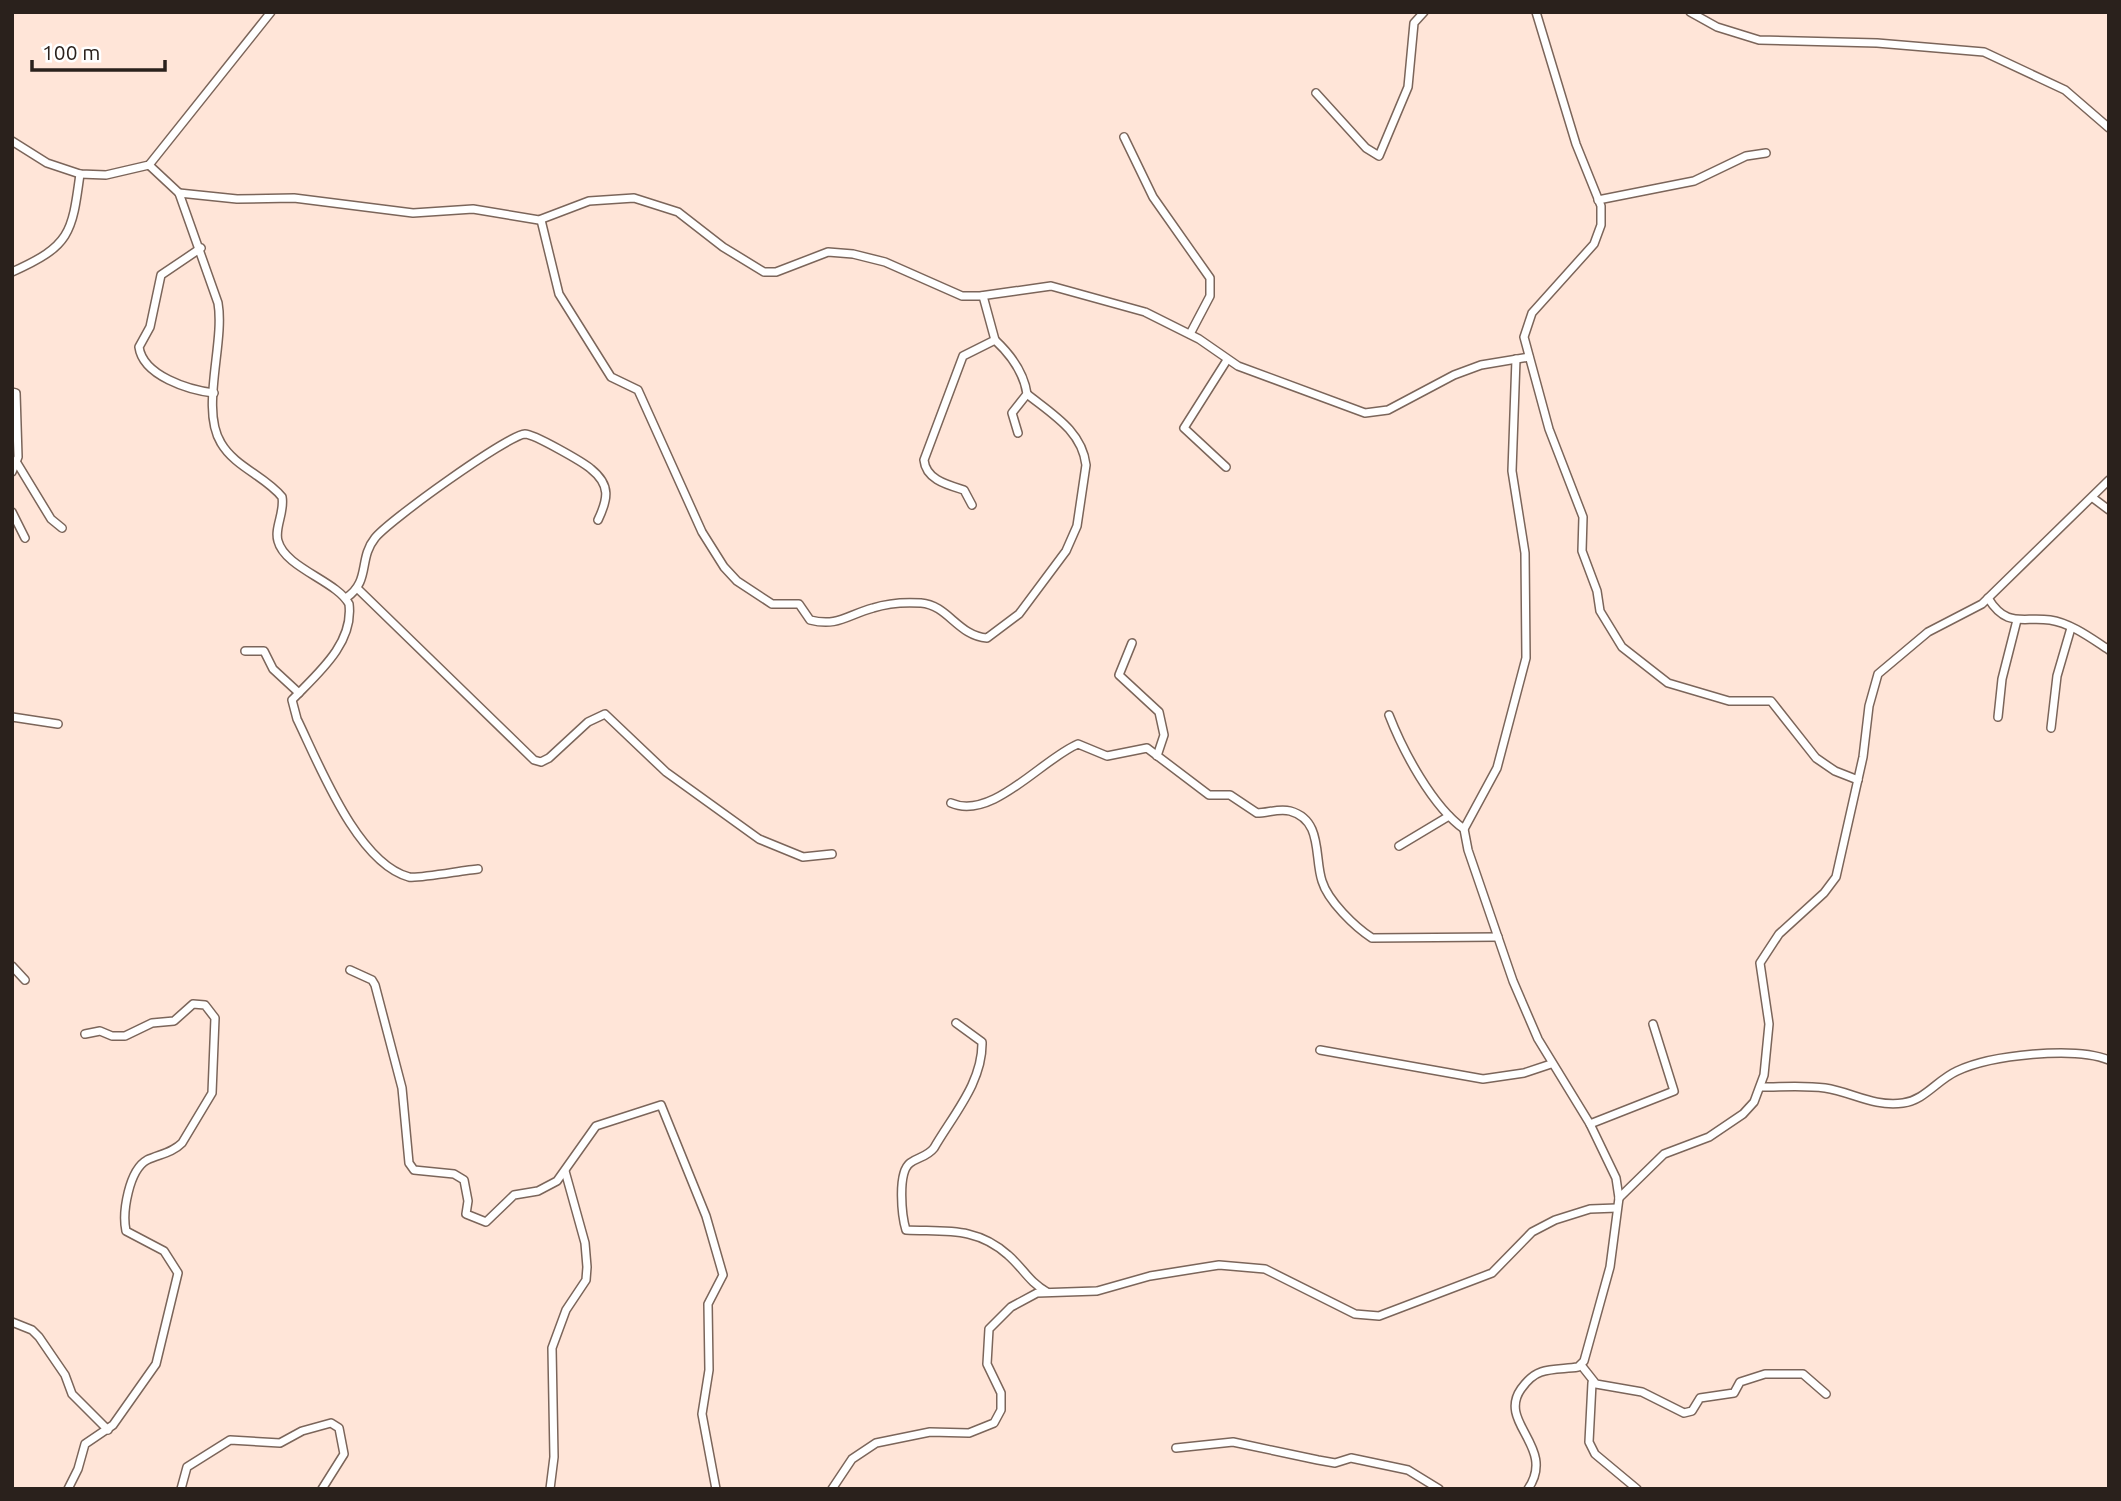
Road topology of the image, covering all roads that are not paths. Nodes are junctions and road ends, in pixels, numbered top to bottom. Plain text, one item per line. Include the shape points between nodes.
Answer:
1 (271, 12) edge
2 (1424, 12) edge
3 (1536, 12) edge
4 (1690, 12) edge
5 (1316, 93) dead end
6 (2109, 128) edge
7 (1124, 137) dead end
8 (12, 141) edge
9 (1766, 153) dead end
10 (149, 165) junction
11 (80, 174) junction
12 (179, 193) junction
13 (1598, 200) junction
14 (541, 220) junction
15 (201, 248) junction
16 (12, 272) edge
17 (983, 296) junction
18 (1190, 334) junction
19 (995, 340) junction
20 (1529, 357) junction
21 (1517, 359) junction
22 (1227, 360) junction
23 (12, 391) edge
24 (214, 393) junction
25 (1027, 394) junction
26 (1018, 433) dead end
27 (17, 463) junction
28 (1226, 467) dead end
29 (12, 472) edge
30 (2109, 480) edge
31 (2093, 498) junction
32 (972, 505) dead end
33 (2109, 510) edge
34 (12, 512) edge
35 (598, 520) dead end
36 (62, 528) dead end
37 (25, 538) dead end
38 (358, 589) junction
39 (346, 598) junction
40 (1988, 598) junction
41 (2017, 620) junction
42 (2071, 628) junction
43 (1132, 643) dead end
44 (2109, 650) edge
45 (245, 651) dead end
46 (299, 693) junction
47 (1389, 715) dead end
48 (12, 717) edge
49 (1998, 717) dead end
50 (58, 724) dead end
51 (2051, 728) dead end
52 (1157, 756) junction
53 (1858, 780) junction
54 (951, 803) dead end
55 (1449, 816) junction
56 (1464, 829) junction
57 (1399, 846) dead end
58 (832, 854) dead end
59 (478, 869) dead end
60 (1498, 937) junction
61 (12, 966) edge
62 (350, 970) dead end
63 (25, 980) dead end
64 (956, 1023) dead end
65 (1653, 1024) dead end
66 (85, 1034) dead end
67 (1320, 1050) dead end
68 (2109, 1060) edge
69 (1551, 1064) junction
70 (1761, 1087) junction
71 (1590, 1124) junction
72 (565, 1171) junction
73 (1619, 1198) junction
74 (1617, 1208) junction
75 (1048, 1292) junction
76 (12, 1322) edge
77 (1581, 1365) junction
78 (1592, 1383) junction
79 (1826, 1394) dead end
80 (108, 1430) junction
81 (1176, 1448) dead end
82 (68, 1489) edge
83 (181, 1489) edge
84 (322, 1489) edge
85 (550, 1489) edge
86 (716, 1489) edge
87 (832, 1489) edge
88 (1439, 1489) edge
89 (1528, 1489) edge
90 (1637, 1489) edge

1 - 10 street
2 - 5 street via 1414,23 1408,87 1379,156 1366,148
3 - 13 street
4 - 6 street via 1717,27 1759,40 1984,52 2065,90
7 - 18 street via 1149,192 1210,278 1210,296
8 - 11 street via 47,163
9 - 13 street via 1746,156 1694,181
10 - 11 street via 106,175
10 - 12 street
11 - 16 street via 74,220 66,236 41,259
12 - 14 street via 294,198 413,213 473,209
12 - 15 street
13 - 20 street via 1601,225 1594,244 1528,319 1524,337
14 - 17 street via 589,201 634,198 678,212 764,272 776,272 828,252 853,254 898,267 953,293
14 - 25 street via 559,294 611,377 638,390 702,532 724,567 772,604 799,604 810,620 830,624 886,604 923,603 936,607 969,634 987,638 1019,614 1072,540 1086,465 1072,432
15 - 24 street via 221,319
15 - 24 street via 161,275 150,327 139,346 143,360 161,374 192,390
17 - 18 street via 1055,286 1145,312
17 - 19 street
18 - 22 street
19 - 25 street via 1009,353
19 - 32 street via 963,356 925,460 930,474 964,489
20 - 21 street
20 - 53 street via 1549,429 1583,517 1582,551 1612,635 1668,684 1729,701 1772,701 1816,758
21 - 22 street via 1459,373 1373,414
21 - 56 street via 1512,471 1524,541 1526,658 1497,768
22 - 28 street via 1184,428
23 - 27 street via 16,393
24 - 39 street via 221,444 282,497 281,546
25 - 26 street via 1012,413
27 - 29 street
27 - 36 street via 51,519
30 - 31 street
31 - 33 street
31 - 40 street
34 - 37 street
35 - 38 street via 607,498 600,477 580,461 522,435 384,528 372,542
38 - 39 street
38 - 58 street via 534,760 549,758 588,722 605,714 676,780 760,839 803,857
39 - 46 street via 350,609 338,649
40 - 41 street via 1998,612
40 - 53 street via 1928,632 1878,674
41 - 42 street via 2051,620
41 - 49 street
42 - 44 street
42 - 51 street via 2057,676
43 - 52 street via 1119,675 1159,712 1164,734
45 - 46 street via 264,651 273,669
46 - 59 street via 292,701 297,719 356,832 374,856 411,877
47 - 55 street via 1404,750
48 - 50 street
52 - 54 street via 1147,748 1107,756 1078,744 990,801 973,807
52 - 60 street via 1209,795 1230,795 1257,813 1280,810 1298,815 1317,839 1322,884 1372,938
53 - 70 street via 1836,877 1824,894 1779,934 1760,963 1769,1024
55 - 56 street
55 - 57 street
56 - 60 street
60 - 69 street
61 - 63 street
62 - 72 street via 375,985 402,1088 411,1167 460,1177 467,1184 466,1214 482,1222 492,1219 509,1198 545,1188
64 - 75 street via 982,1042 977,1069 968,1093 930,1154 910,1163 905,1171 901,1203 906,1230 940,1229 982,1239 1004,1251 1028,1279
65 - 71 street via 1674,1091
66 - 80 street via 135,1033 152,1023 174,1021 193,1004 205,1005 215,1018 212,1093 182,1143 145,1161 130,1181 126,1231 164,1251 179,1275 158,1360
67 - 69 street via 1476,1079 1524,1073
68 - 70 street via 2049,1055 1987,1062 1957,1070 1916,1100 1899,1104 1864,1101 1825,1088
69 - 71 street
70 - 73 street via 1743,1114 1699,1142 1664,1154
71 - 73 street via 1616,1178
72 - 85 street via 585,1243 587,1268 586,1280 566,1310 552,1348 554,1457
72 - 86 street via 596,1126 661,1105 706,1216 723,1275 708,1304 709,1374 702,1414
73 - 74 street
74 - 75 street via 1597,1208 1555,1220 1532,1232 1492,1273 1379,1316 1355,1314 1275,1273 1238,1265 1194,1267 1097,1291
74 - 77 street via 1610,1267
75 - 87 street via 1030,1295 999,1316 989,1329 987,1364 999,1387 1001,1406 993,1423 978,1431 930,1432 876,1443 852,1459
76 - 80 street via 39,1337 72,1394
77 - 78 street
77 - 89 street via 1540,1372 1516,1396 1516,1415 1537,1457 1536,1474
78 - 79 street via 1642,1392 1684,1413 1692,1411 1700,1398 1734,1393 1740,1382 1765,1374 1803,1374
78 - 90 street via 1589,1442 1595,1454
80 - 82 street via 85,1444
81 - 88 street via 1233,1442 1318,1460 1351,1458 1408,1470
83 - 84 street via 187,1467 224,1443 280,1443 331,1423 339,1428 344,1454

